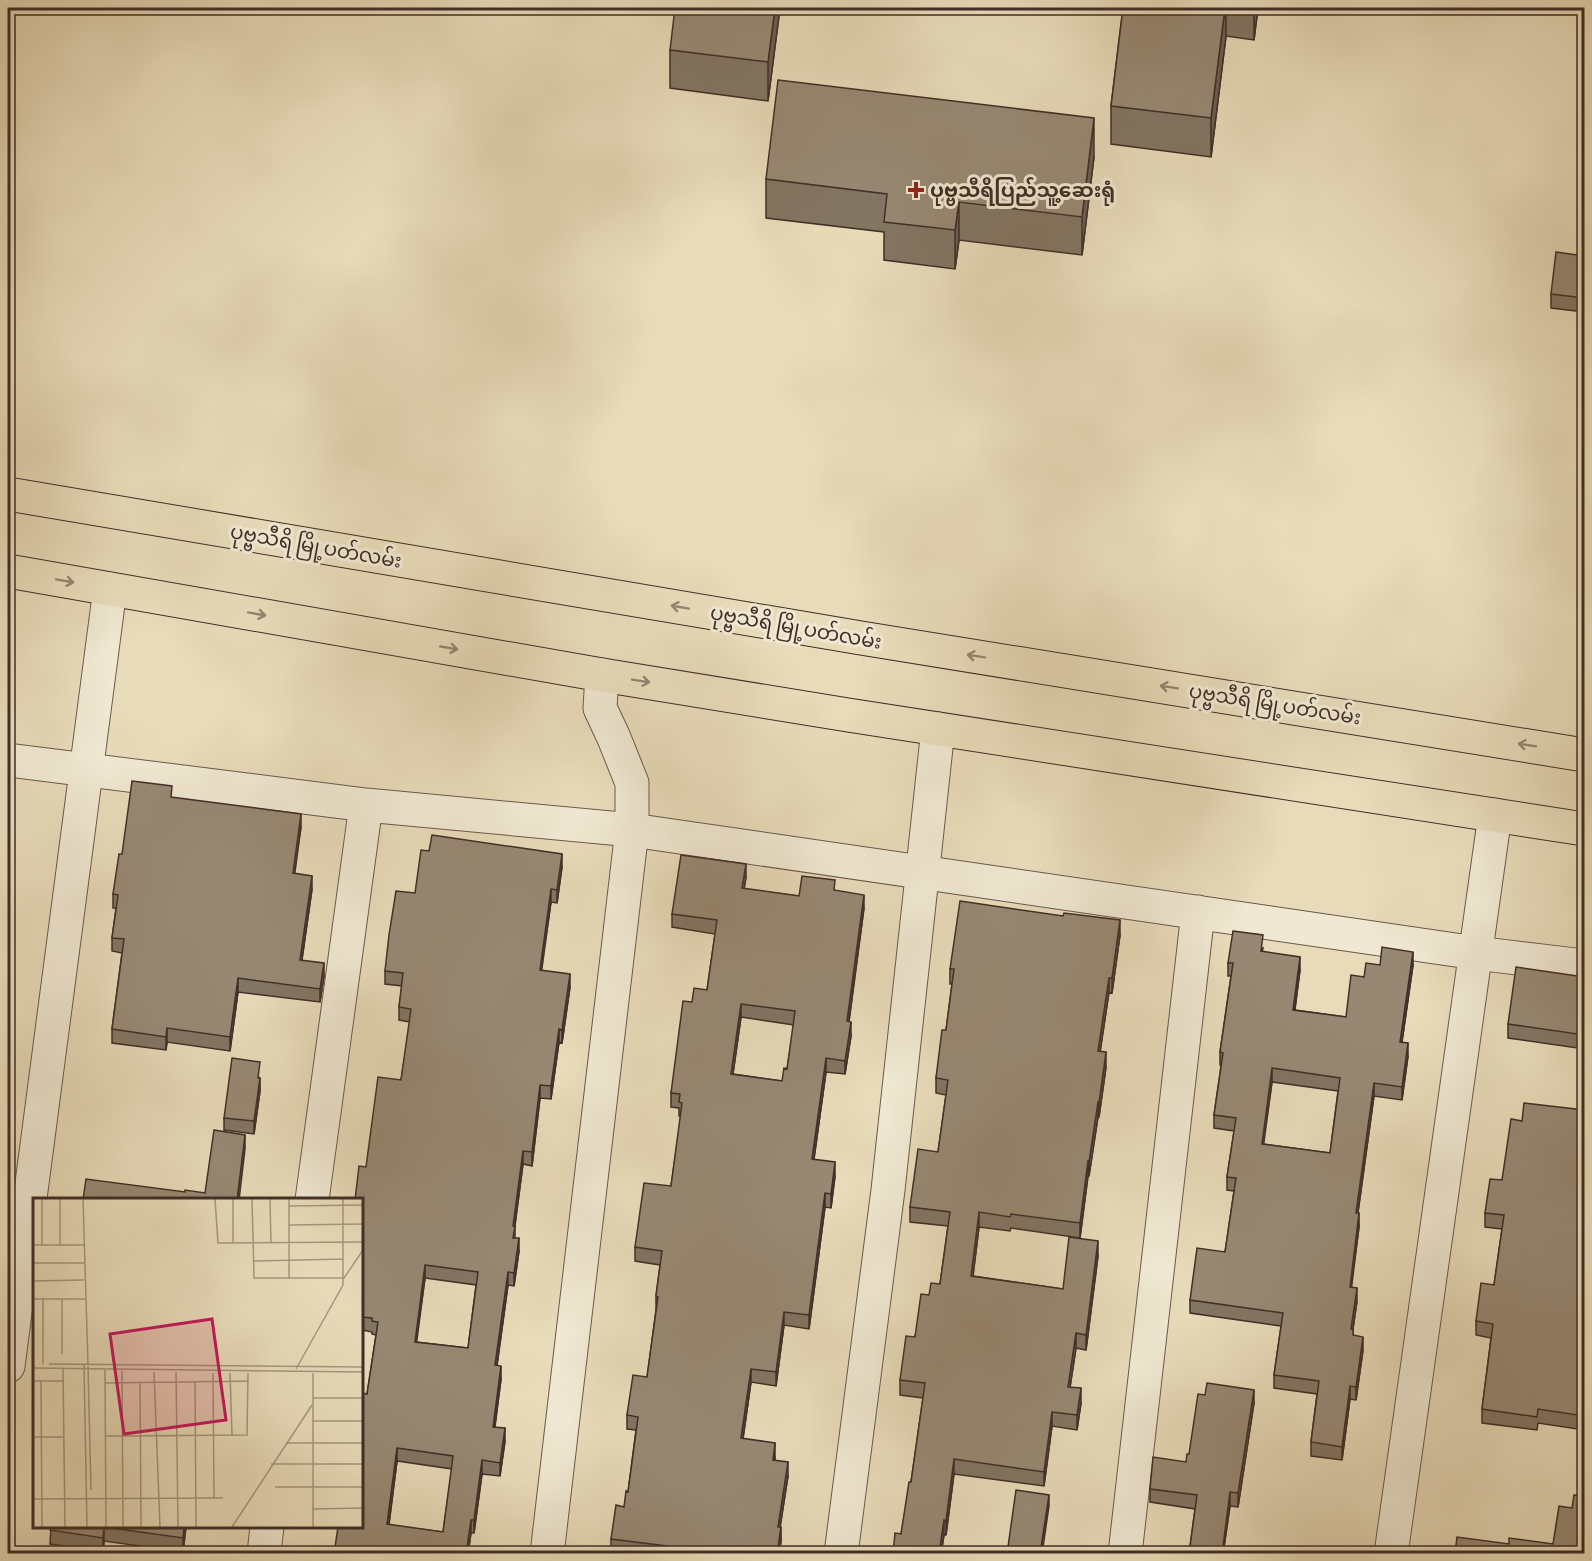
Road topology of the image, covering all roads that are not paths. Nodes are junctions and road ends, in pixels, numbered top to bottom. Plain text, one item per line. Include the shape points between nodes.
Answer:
1 (8, 494) edge
2 (8, 571) edge
3 (110, 589) junction
4 (602, 675) junction
5 (938, 729) junction
6 (1584, 755) edge
7 (8, 760) edge
8 (86, 770) junction
9 (366, 805) junction
10 (1495, 815) junction
11 (1584, 829) edge
12 (632, 830) junction
13 (922, 871) junction
14 (1198, 912) junction
15 (1476, 953) junction
16 (1584, 966) edge
17 (312, 1198) edge
18 (8, 1366) edge
19 (267, 1528) edge
20 (264, 1554) edge
21 (547, 1554) edge
22 (841, 1554) edge
23 (1125, 1554) edge
24 (1391, 1554) edge

6 -> 1 main road, ပုဗ္ဗသီရိ မြို့ပတ်လမ်း
2 -> 3 main road
3 -> 4 main road
3 - 8 street
4 -> 5 main road
4 - 12 street via 600,708 632,783
5 - 10 main road
5 - 13 street
7 - 8 street
8 - 9 street
8 - 18 street
9 - 12 street
9 - 17 street
10 - 11 main road
10 - 15 street
12 - 13 street
12 - 21 street
13 - 14 street
13 - 22 street via 888,1190
14 - 15 street
14 - 23 street
15 - 16 street
15 - 24 street
19 - 20 street

